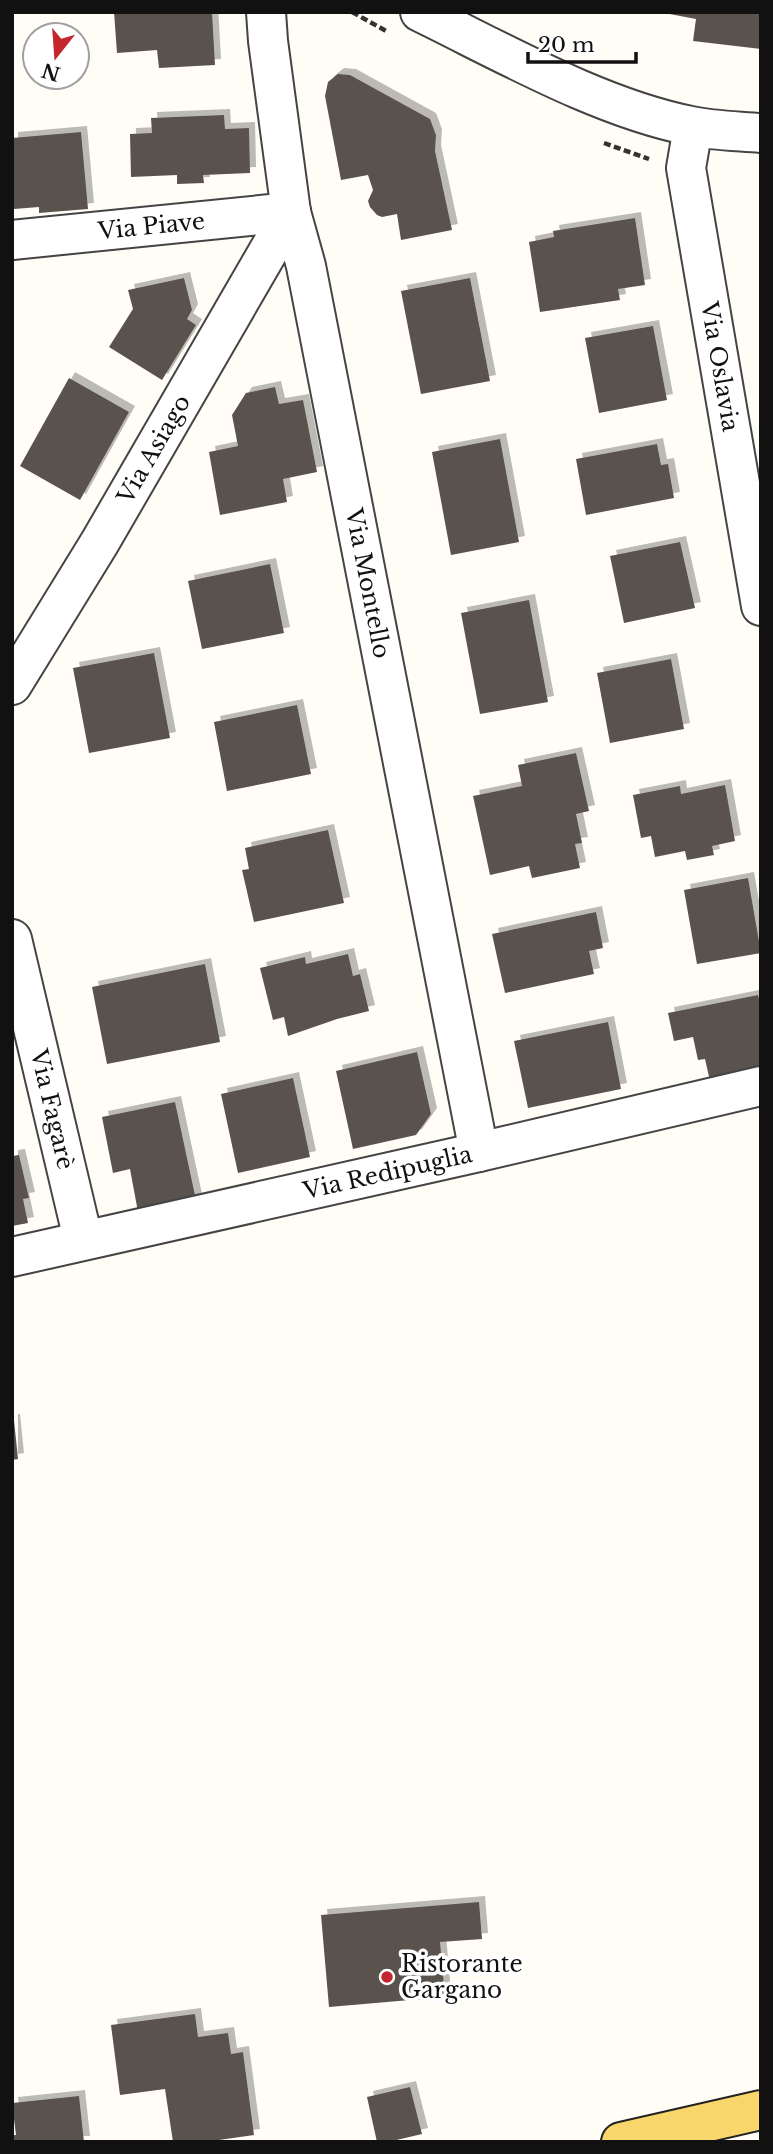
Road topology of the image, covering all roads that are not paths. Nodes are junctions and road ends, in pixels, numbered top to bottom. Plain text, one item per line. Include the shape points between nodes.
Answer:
1 (266, 12) edge
2 (420, 12) edge
3 (693, 127) junction
4 (761, 133) edge
5 (291, 212) junction
6 (12, 240) edge
7 (761, 606) edge
8 (12, 685) edge
9 (12, 939) edge
10 (761, 1086) edge
11 (479, 1152) junction
12 (83, 1239) junction
13 (12, 1257) edge
14 (761, 2110) edge
15 (621, 2142) edge

1 - 5 street, Via Montello
2 - 3 street via 598,96
3 - 4 street
3 - 7 street, Via Oslavia via 686,168
5 - 6 street, Via Piave
5 - 8 street, Via Asiago
5 - 11 street, Via Montello via 309,279
9 - 12 street, Via Fagarè
10 - 11 street, Via Redipuglia
11 - 12 street, Via Redipuglia
12 - 13 street, Via Redipuglia
14 - 15 main road

